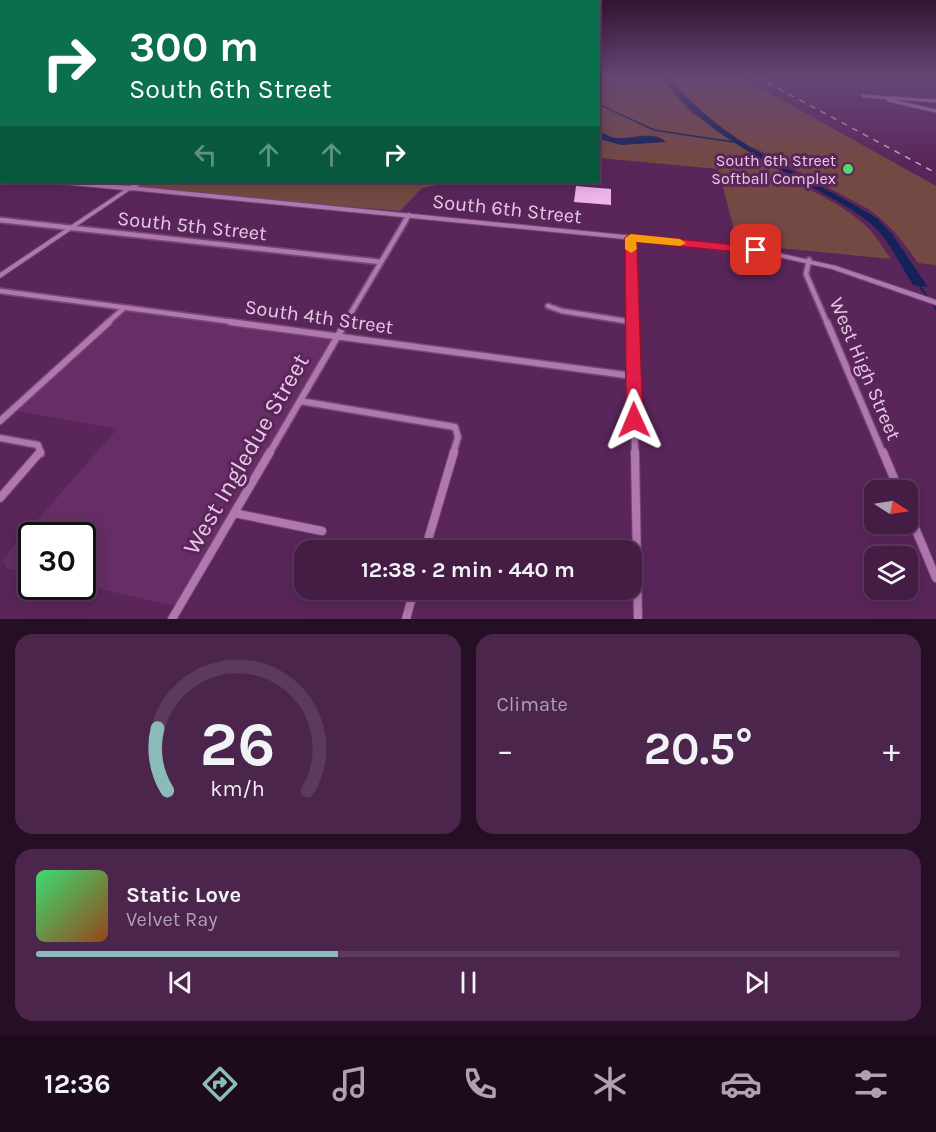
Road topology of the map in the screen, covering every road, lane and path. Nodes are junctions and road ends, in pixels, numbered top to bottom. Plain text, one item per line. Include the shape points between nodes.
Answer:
1 (916, 106) edge
2 (936, 111) edge
3 (73, 183) edge
4 (138, 183) edge
5 (130, 188) junction
6 (408, 215) junction
7 (0, 220) edge
8 (71, 228) junction
9 (631, 238) junction
10 (809, 260) junction
11 (381, 262) junction
12 (0, 276) edge
13 (0, 291) edge
14 (936, 303) edge
15 (548, 306) dead end
16 (124, 308) junction
17 (632, 322) junction
18 (339, 336) junction
19 (633, 376) junction
20 (300, 401) junction
21 (0, 421) edge
22 (0, 438) edge
23 (894, 480) edge
24 (0, 498) edge
25 (234, 513) junction
26 (322, 531) dead end
27 (918, 534) edge
28 (428, 540) edge
29 (936, 578) edge
30 (411, 600) edge
31 (172, 619) edge
32 (406, 619) edge
33 (638, 619) edge

1 - 2 street
3 - 5 main road, South 6th Street
4 - 5 street
5 - 6 main road, South 6th Street
5 - 8 main road
6 - 9 main road, South 6th Street
6 - 11 street, West Ingledue Street
7 - 8 street, South 5th Street
8 - 11 street, South 5th Street
8 - 12 main road
9 - 10 main road, South 6th Street via 756,250
9 - 17 street
10 - 14 main road, South 6th Street
10 - 23 street, West High Street via 806,274
11 - 18 street, West Ingledue Street
13 - 16 street, South 4th Street
15 - 17 street
16 - 18 street, South 4th Street
16 - 21 street
17 - 19 street
18 - 19 street, South 4th Street
18 - 20 street, West Ingledue Street
19 - 33 street
20 - 25 street, West Ingledue Street
20 - 28 street via 455,428 458,437
22 - 24 street via 38,445 41,454
25 - 26 street
25 - 31 street, West Ingledue Street
27 - 29 street
30 - 32 street

